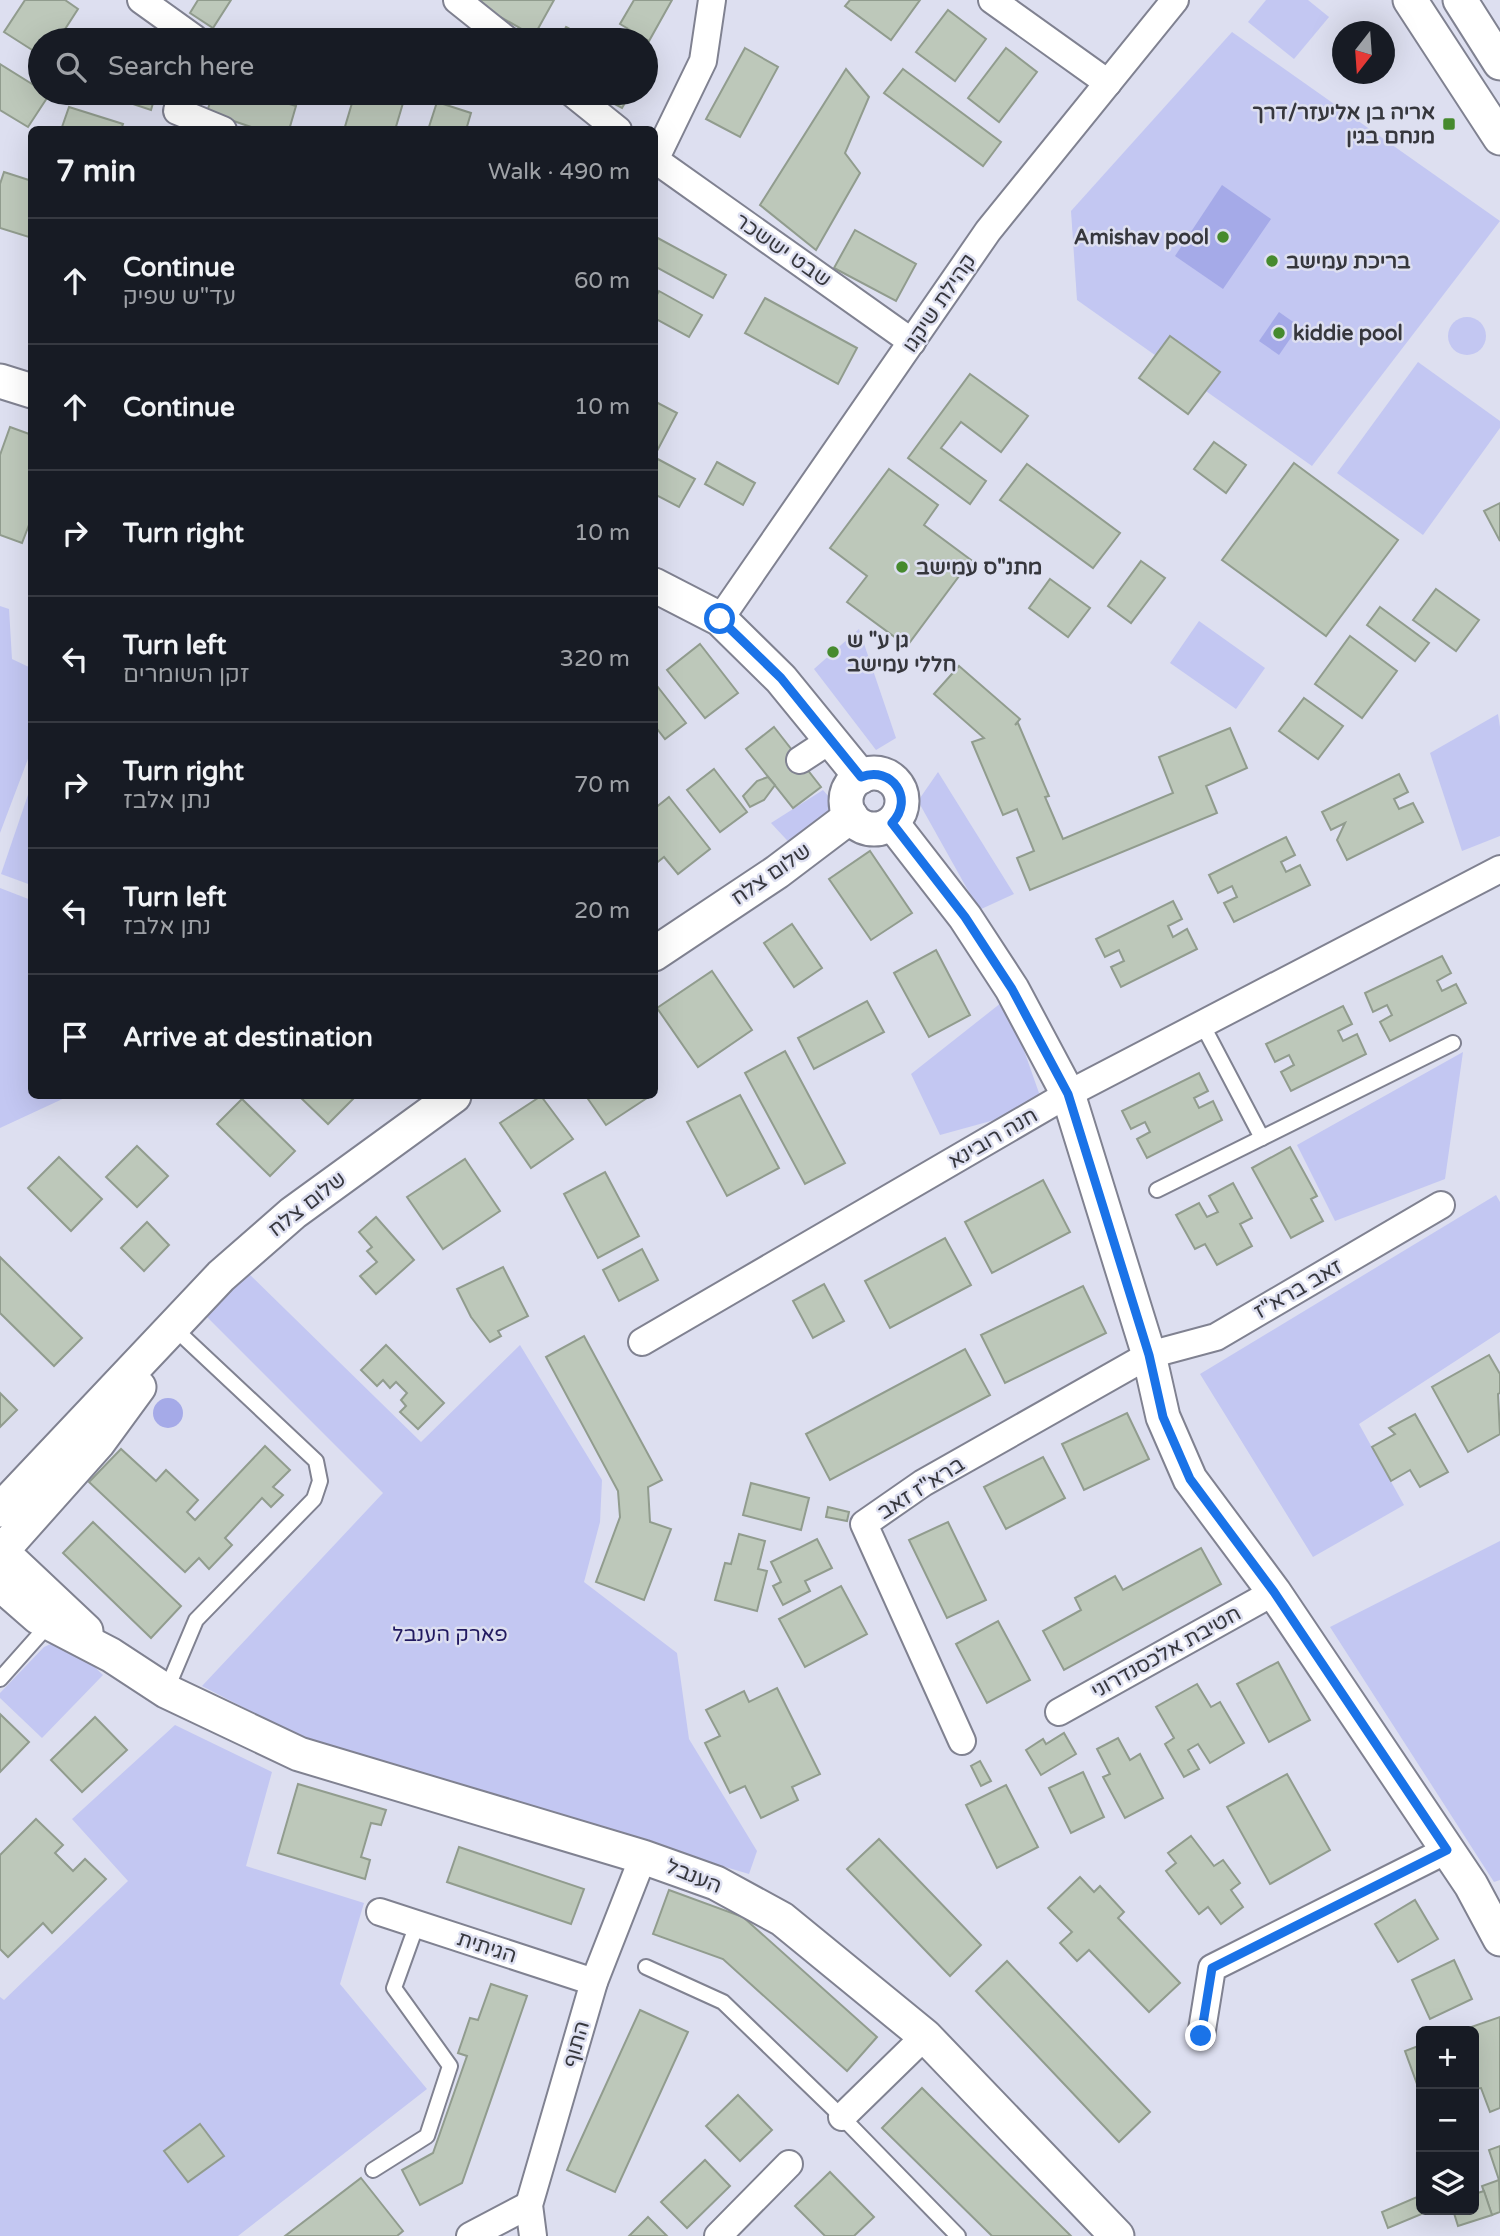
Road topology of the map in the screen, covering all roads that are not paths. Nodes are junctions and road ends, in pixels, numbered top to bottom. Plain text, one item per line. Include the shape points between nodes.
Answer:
1 (141, 0) edge
2 (457, 0) edge
3 (712, 0) edge
4 (992, 0) edge
5 (1175, 0) edge
6 (1410, 0) edge
7 (1460, 0) edge
8 (180, 28) edge
9 (492, 28) edge
10 (1500, 64) edge
11 (1108, 83) junction
12 (179, 105) edge
13 (587, 105) edge
14 (213, 126) edge
15 (613, 126) edge
16 (1500, 138) edge
17 (658, 154) edge
18 (658, 162) edge
19 (912, 342) junction
20 (0, 381) edge
21 (28, 390) edge
22 (658, 587) edge
23 (720, 619) junction
24 (832, 739) junction
25 (800, 760) dead end
26 (861, 777) junction
27 (851, 816) junction
28 (892, 823) junction
29 (1500, 869) edge
30 (658, 951) edge
31 (1202, 1024) junction
32 (1453, 1043) dead end
33 (1068, 1094) junction
34 (450, 1099) edge
35 (1262, 1138) junction
36 (1157, 1190) dead end
37 (1441, 1205) dead end
38 (173, 1327) junction
39 (642, 1342) dead end
40 (1149, 1355) junction
41 (0, 1510) edge
42 (1, 1551) edge
43 (0, 1584) edge
44 (1274, 1592) junction
45 (0, 1608) edge
46 (43, 1621) junction
47 (111, 1655) junction
48 (0, 1679) edge
49 (166, 1691) junction
50 (1059, 1712) dead end
51 (962, 1741) dead end
52 (1447, 1850) junction
53 (643, 1857) junction
54 (380, 1912) dead end
55 (416, 1924) junction
56 (1500, 1939) edge
57 (646, 1967) dead end
58 (594, 1982) junction
59 (925, 2036) junction
60 (1201, 2036) dead end
61 (842, 2117) junction
62 (789, 2164) dead end
63 (373, 2170) dead end
64 (528, 2205) junction
65 (470, 2236) edge
66 (533, 2236) edge
67 (718, 2236) edge
68 (958, 2236) edge
69 (1117, 2236) edge

1 - 8 street
2 - 9 street
3 - 17 street via 703,61
4 - 11 street
5 - 11 street, קהילת שיקגו
6 - 16 street
7 - 10 street
11 - 19 street, קהילת שיקגו via 997,219
12 - 14 street via 177,111
13 - 15 street
18 - 19 street, שבט יששכר
19 - 23 street, קהילת שיקגו
20 - 21 street
22 - 23 street
23 - 24 street via 781,678
24 - 25 street
24 - 26 street
26 - 27 street via 848,791
26 - 28 street via 883,775 895,783 902,804
27 - 28 street via 870,828
27 - 30 street, שלום צלח
28 - 33 street via 1012,989
29 - 31 street, חנה רובינא
31 - 33 street, חנה רובינא
31 - 35 lane
32 - 35 lane
33 - 39 street, חנה רובינא
33 - 40 street
34 - 38 street, שלום צלח via 293,1213 221,1276
35 - 36 lane
37 - 40 street, זאב ברא"ז via 1216,1337
38 - 41 street, שלום צלח
38 - 42 street, שלום צלח via 122,1413
38 - 49 lane via 316,1461 320,1480 314,1499 196,1620
40 - 44 street via 1163,1417 1190,1479
40 - 51 street, ברא"ז זאב via 923,1483 864,1524
42 - 47 street
43 - 46 street
44 - 50 street, חטיבת אלכסנדרוני
44 - 52 street
45 - 46 street
46 - 47 street
46 - 48 lane
47 - 49 street, הענבל
49 - 53 street, הענבל via 299,1754
52 - 56 street
52 - 60 street via 1212,1968
53 - 58 street, התוף
53 - 59 street, הענבל via 716,1883 782,1919
54 - 55 street, הגיתית
55 - 58 street, הגיתית
55 - 63 lane via 394,1988 450,2066 427,2136
57 - 61 lane via 723,2002
58 - 64 street, התוף
59 - 61 street
59 - 69 street, הענבל
61 - 68 lane
62 - 67 street
64 - 65 street
64 - 66 street, התוף

